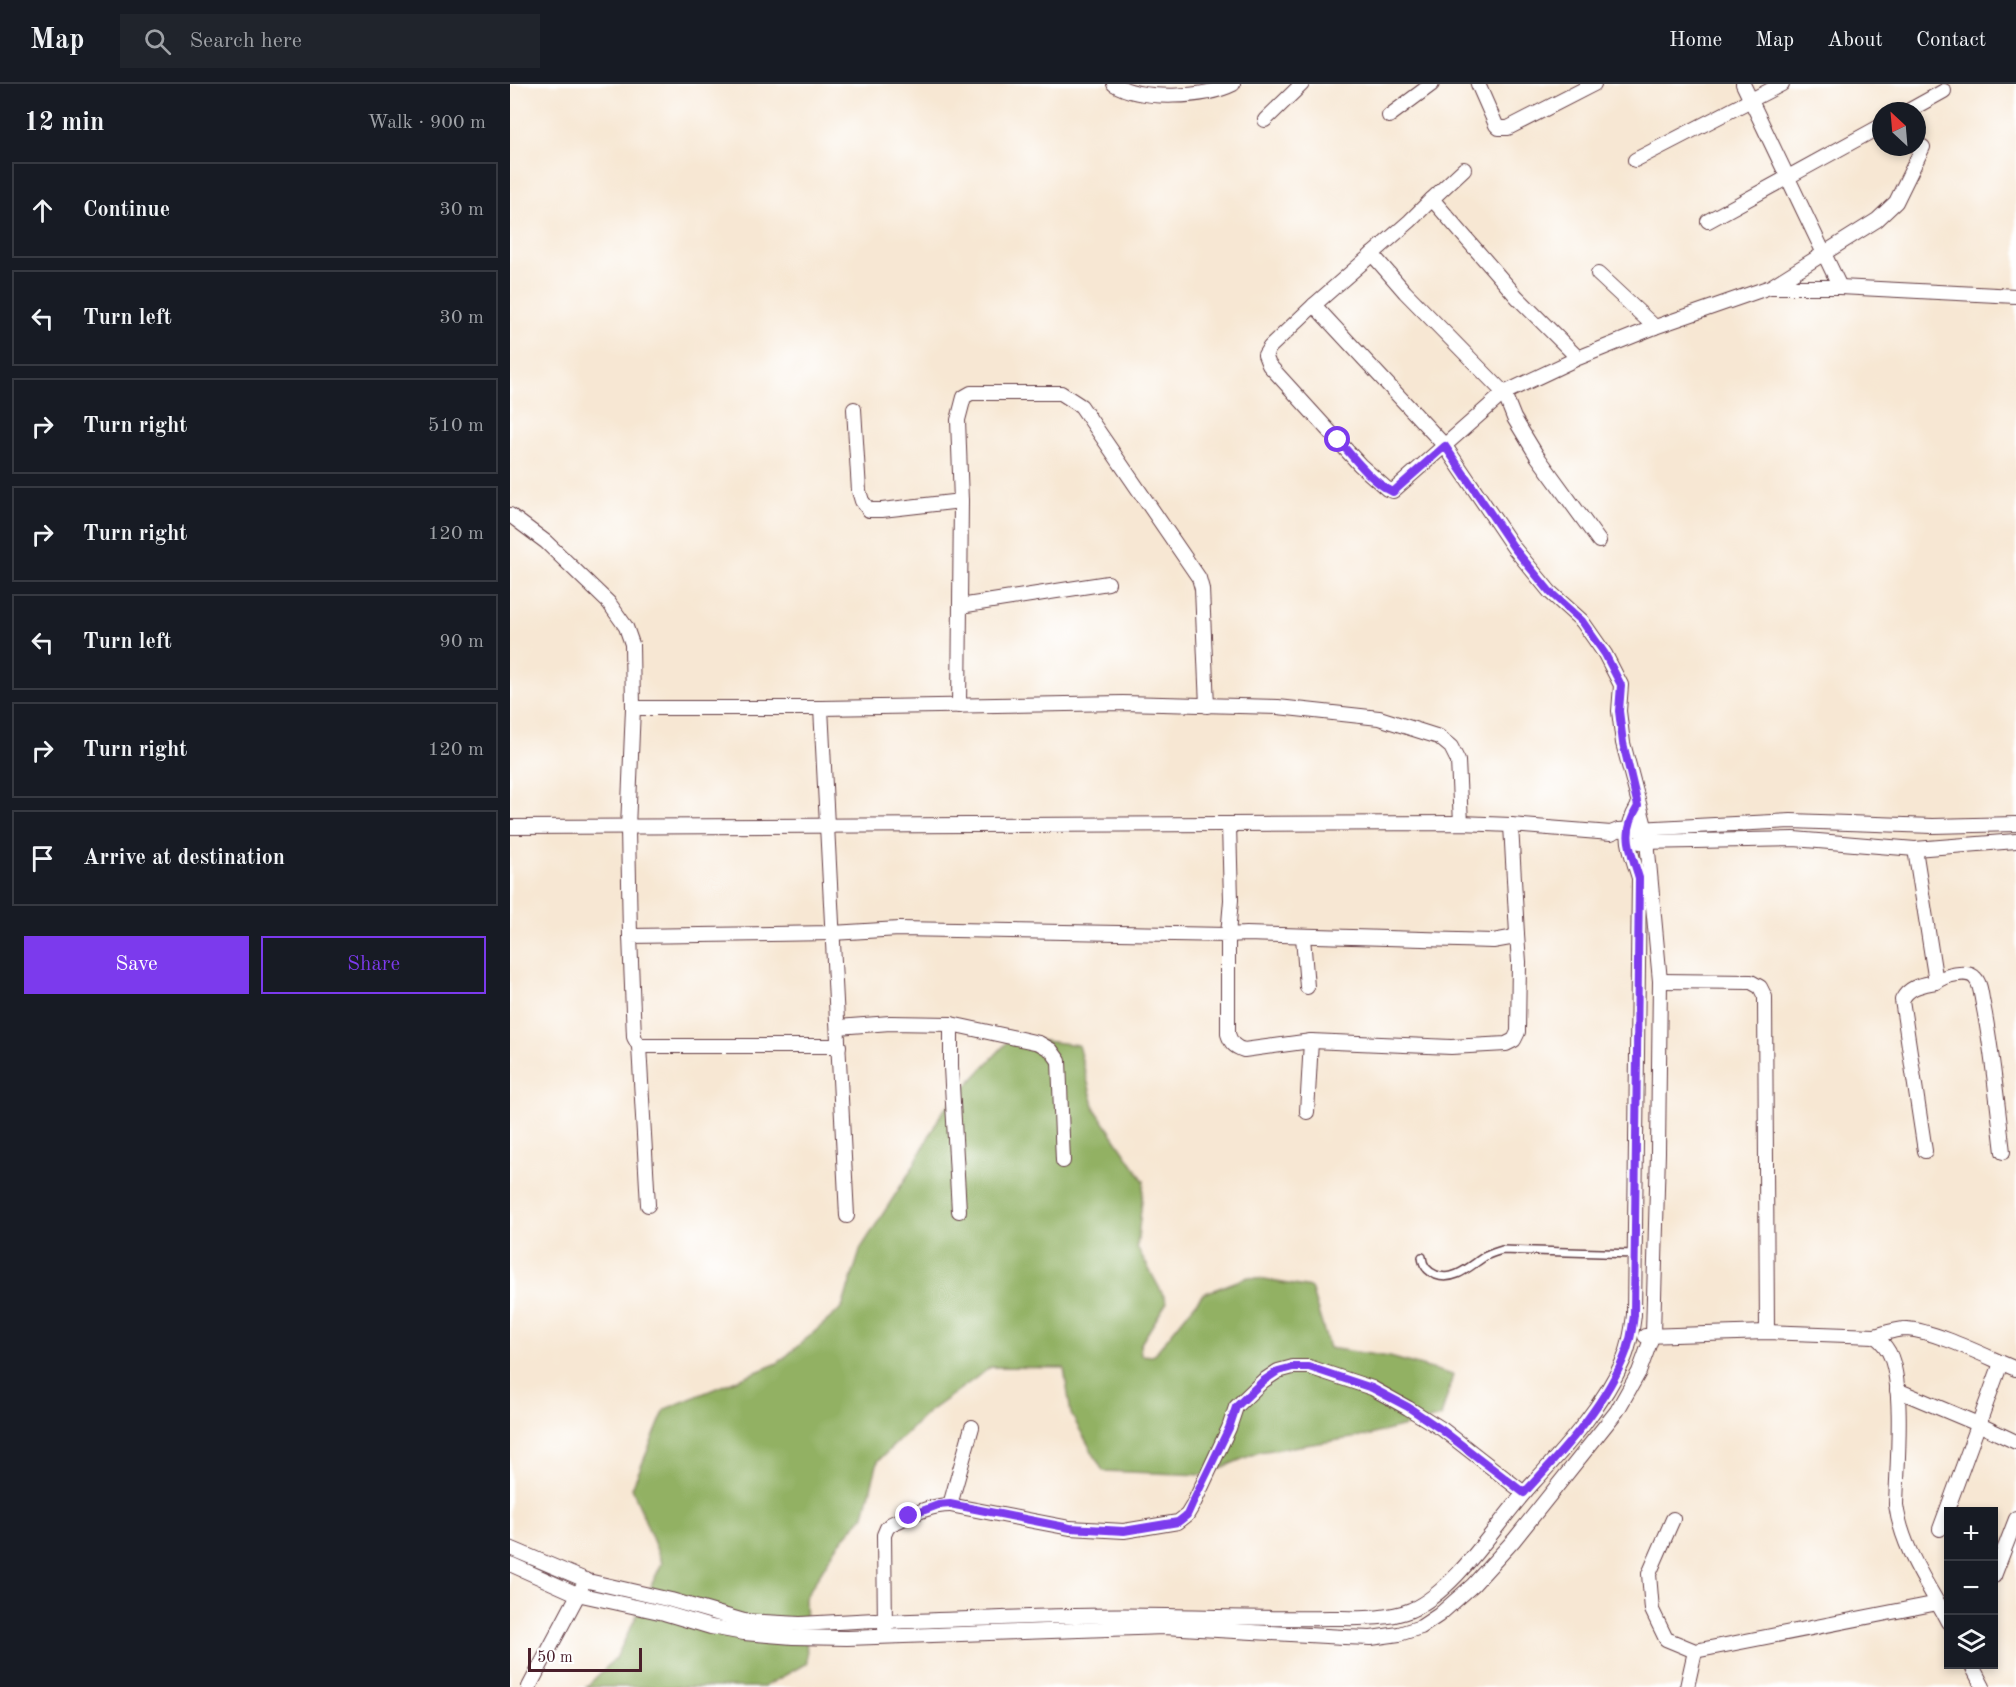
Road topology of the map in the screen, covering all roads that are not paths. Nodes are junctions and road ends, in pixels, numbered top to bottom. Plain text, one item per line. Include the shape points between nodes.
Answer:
1 (1114, 84) edge
2 (1233, 84) edge
3 (1302, 84) edge
4 (1432, 84) edge
5 (1478, 84) edge
6 (1594, 84) edge
7 (1743, 84) edge
8 (1782, 84) edge
9 (1172, 89) edge
10 (1944, 91) dead end
11 (1752, 99) junction
12 (1924, 102) edge
13 (1389, 116) dead end
14 (1264, 120) dead end
15 (1872, 131) edge
16 (1919, 156) edge
17 (1635, 160) dead end
18 (1464, 169) dead end
19 (1788, 177) junction
20 (1432, 199) junction
21 (1708, 221) dead end
22 (1371, 254) junction
23 (1825, 255) junction
24 (1598, 274) dead end
25 (1770, 287) junction
26 (1840, 287) junction
27 (2016, 296) edge
28 (1314, 304) junction
29 (1655, 327) junction
30 (1578, 358) junction
31 (1504, 393) junction
32 (854, 409) dead end
33 (1445, 446) junction
34 (961, 501) junction
35 (510, 515) edge
36 (1599, 541) dead end
37 (1108, 583) dead end
38 (960, 606) junction
39 (959, 706) junction
40 (1207, 706) junction
41 (633, 708) junction
42 (821, 708) junction
43 (1638, 806) junction
44 (1461, 823) junction
45 (2016, 824) edge
46 (1229, 825) junction
47 (1511, 825) junction
48 (828, 826) junction
49 (510, 828) edge
50 (628, 828) junction
51 (1628, 836) junction
52 (1646, 836) junction
53 (2016, 841) edge
54 (1915, 849) junction
55 (832, 933) junction
56 (1517, 934) junction
57 (1228, 935) junction
58 (630, 936) junction
59 (1303, 937) junction
60 (1660, 981) junction
61 (1936, 982) junction
62 (1307, 987) dead end
63 (951, 1024) junction
64 (837, 1027) junction
65 (1311, 1041) junction
66 (639, 1046) junction
67 (839, 1046) junction
68 (1307, 1112) dead end
69 (1925, 1151) dead end
70 (2003, 1152) dead end
71 (1063, 1161) dead end
72 (648, 1205) dead end
73 (959, 1211) dead end
74 (847, 1216) dead end
75 (1635, 1254) junction
76 (1422, 1257) dead end
77 (1767, 1332) junction
78 (1653, 1334) junction
79 (1875, 1336) junction
80 (1631, 1338) junction
81 (2001, 1363) junction
82 (2016, 1369) edge
83 (1897, 1390) junction
84 (1978, 1424) junction
85 (972, 1427) dead end
86 (2016, 1442) edge
87 (1524, 1493) junction
88 (950, 1504) junction
89 (1512, 1509) junction
90 (1529, 1519) junction
91 (1673, 1519) dead end
92 (2016, 1519) edge
93 (1940, 1528) dead end
94 (510, 1548) edge
95 (510, 1564) edge
96 (1998, 1566) edge
97 (588, 1581) junction
98 (577, 1594) junction
99 (1938, 1603) junction
100 (1944, 1615) edge
101 (885, 1629) junction
102 (1695, 1651) junction
103 (1973, 1669) edge
104 (529, 1687) edge
105 (1687, 1687) edge
106 (1983, 1687) edge

1 - 9 street via 1148,94
2 - 9 street via 1196,94
3 - 14 street
4 - 13 street
5 - 6 street via 1496,125 1503,128
7 - 11 street
8 - 11 street
10 - 12 street
11 - 17 street
11 - 19 street
15 - 19 street
16 - 23 street via 1896,202 1877,220
18 - 20 street
19 - 21 street
19 - 23 street
20 - 22 street
20 - 30 street via 1517,297
22 - 28 street
22 - 31 street
23 - 25 street
23 - 26 street
24 - 29 street
25 - 26 street
25 - 29 street
26 - 27 street
28 - 33 street
28 - 33 street via 1265,356 1360,465 1393,492
29 - 30 street
30 - 31 street
31 - 33 street
31 - 36 street via 1537,456
32 - 34 street via 859,490 869,510
33 - 43 street via 1514,548 1550,592 1582,621 1605,654 1621,685 1623,743
34 - 38 street
34 - 40 street via 958,420 964,397 971,393 1061,393 1081,406 1199,578
35 - 41 street via 546,542 609,603 626,627 632,644
37 - 38 street
38 - 39 street
39 - 40 street
39 - 42 street
40 - 44 street via 1278,707 1379,718 1439,737 1451,747 1458,761
41 - 42 street
41 - 50 street
42 - 48 street
43 - 51 street via 1629,821
43 - 52 street
44 - 46 street
44 - 47 street
45 - 52 street via 1933,826 1791,821
46 - 48 street
46 - 57 street
47 - 51 street via 1611,833 1618,830
47 - 56 street
48 - 50 street
48 - 55 street
49 - 50 street
50 - 58 street
51 - 52 street
51 - 75 street via 1639,878
52 - 54 street via 1794,839
52 - 60 street
53 - 54 street
54 - 61 street
55 - 57 street via 899,929
55 - 58 street
55 - 64 street
56 - 59 street via 1493,941
56 - 65 street via 1518,1032 1514,1040 1506,1044 1451,1047
57 - 59 street
57 - 65 street via 1230,1042 1244,1050
58 - 66 street via 634,1037
59 - 62 street
60 - 77 street via 1751,982 1760,987 1765,997
60 - 78 street
61 - 69 street via 1912,988 1902,1000
61 - 70 street via 1971,974 1979,985
63 - 64 street
63 - 71 street via 1039,1043 1055,1055 1059,1061
63 - 73 street
64 - 67 street
65 - 68 street
66 - 67 street
66 - 72 street
67 - 74 street
75 - 76 lane via 1502,1250 1461,1272 1441,1277 1429,1272
75 - 80 street
77 - 78 street
77 - 79 street
78 - 80 street
78 - 90 street via 1639,1372 1617,1411
79 - 81 street via 1908,1329
79 - 83 street via 1892,1359
80 - 87 street via 1599,1404
81 - 82 street
81 - 84 street
83 - 84 street
83 - 99 street via 1899,1521 1926,1586
84 - 86 street
84 - 93 street
85 - 88 street
87 - 88 street via 1408,1407 1372,1388 1309,1367 1293,1367 1263,1381 1236,1407 1187,1515 1178,1522 1124,1531 1070,1528
87 - 89 street
88 - 101 street via 929,1508 887,1528
89 - 90 street
89 - 101 street via 1453,1579 1425,1602 1398,1614 1252,1619 1165,1616
90 - 101 street via 1514,1540 1448,1608 1421,1627 1399,1634 1371,1638 1164,1627
91 - 102 street via 1649,1574 1652,1610 1666,1639
92 - 96 street
94 - 97 street
95 - 98 street
97 - 98 street
97 - 101 street via 744,1621 800,1624 876,1620
98 - 101 street via 744,1633 793,1637
98 - 104 street
99 - 100 street
99 - 102 street
102 - 105 street
103 - 106 street

